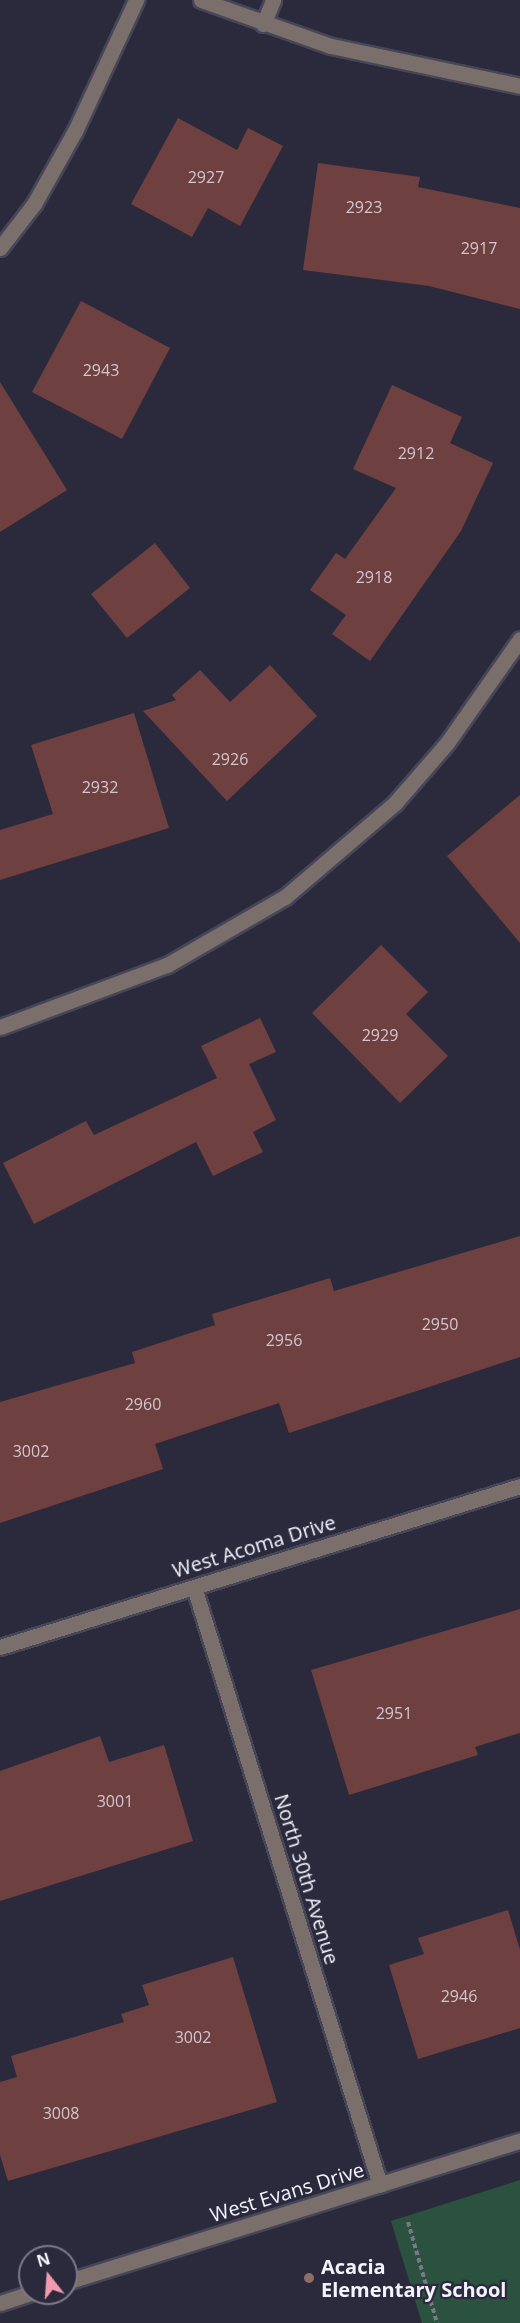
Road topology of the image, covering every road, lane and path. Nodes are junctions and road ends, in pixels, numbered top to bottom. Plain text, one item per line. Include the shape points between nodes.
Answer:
1 (136, 0) edge
2 (201, 0) edge
3 (273, 0) edge
4 (263, 24) junction
5 (520, 86) edge
6 (0, 248) edge
7 (520, 639) edge
8 (514, 664) edge
9 (0, 1027) edge
10 (520, 1486) edge
11 (194, 1587) junction
12 (0, 1647) edge
13 (520, 2141) edge
14 (380, 2185) junction
15 (408, 2222) dead end
16 (78, 2278) edge
17 (18, 2297) edge
18 (0, 2303) edge
19 (437, 2323) edge

1 - 6 street via 75,131 34,204
2 - 4 street
3 - 4 street
4 - 5 street via 405,66
7 - 8 street
8 - 9 street via 395,803 285,897 166,965
10 - 11 street, West Acoma Drive
11 - 12 street, West Acoma Drive
11 - 14 street, North 30th Avenue
13 - 14 street, West Evans Drive
14 - 16 street, West Evans Drive
15 - 19 path
17 - 18 street

